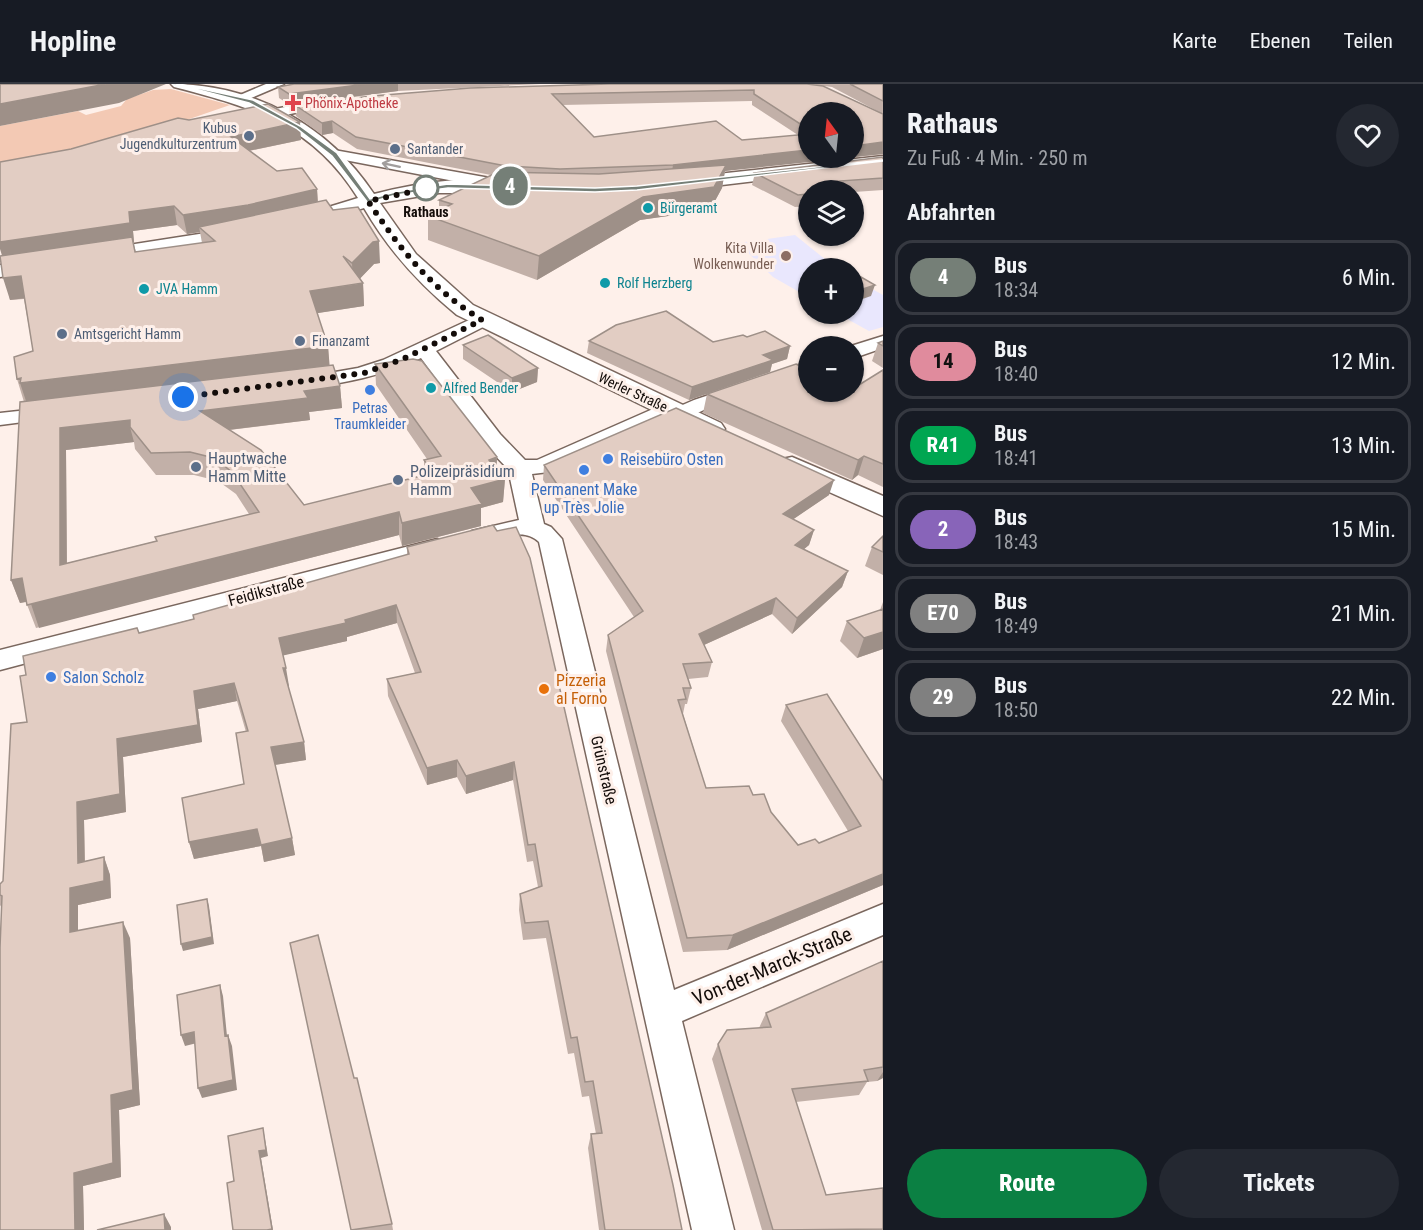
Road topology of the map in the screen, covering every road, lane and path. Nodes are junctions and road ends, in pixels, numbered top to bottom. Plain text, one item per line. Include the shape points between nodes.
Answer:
1 (179, 84) edge
2 (278, 84) edge
3 (239, 98) junction
4 (343, 100) edge
5 (275, 113) junction
6 (334, 154) junction
7 (883, 162) edge
8 (511, 186) junction
9 (658, 186) edge
10 (536, 188) edge
11 (368, 201) junction
12 (289, 224) edge
13 (261, 230) edge
14 (0, 271) edge
15 (482, 320) junction
16 (883, 342) edge
17 (424, 349) junction
18 (864, 349) edge
19 (798, 371) edge
20 (285, 385) edge
21 (70, 411) edge
22 (674, 411) junction
23 (0, 419) edge
24 (734, 439) edge
25 (766, 453) edge
26 (519, 467) junction
27 (883, 507) edge
28 (533, 528) junction
29 (0, 660) edge
30 (883, 919) edge
31 (661, 1013) junction
32 (712, 1230) edge

1 - 3 main road, Werler Straße
2 - 3 street
3 - 5 main road, Werler Straße
4 - 5 street
5 - 6 main road, Werler Straße
8 -> 6 street
6 - 11 main road, Werler Straße
7 - 9 main road
8 - 10 main road
8 - 11 main road via 430,188
11 - 12 main road
11 - 15 main road, Werler Straße via 417,267 453,301
13 - 14 main road
15 - 17 street
15 - 22 main road, Werler Straße
16 - 18 street
17 - 20 street via 359,374
17 - 26 street via 492,439
19 - 22 street
21 - 23 street
22 - 24 main road, Werler Straße
22 - 26 street via 541,467
25 - 27 main road
26 - 28 street
28 - 29 street, Feidikstraße via 516,527
28 - 31 street, Grünstraße via 550,539
30 - 31 street, Von-der-Marck-Straße
31 - 32 street, Grünstraße

